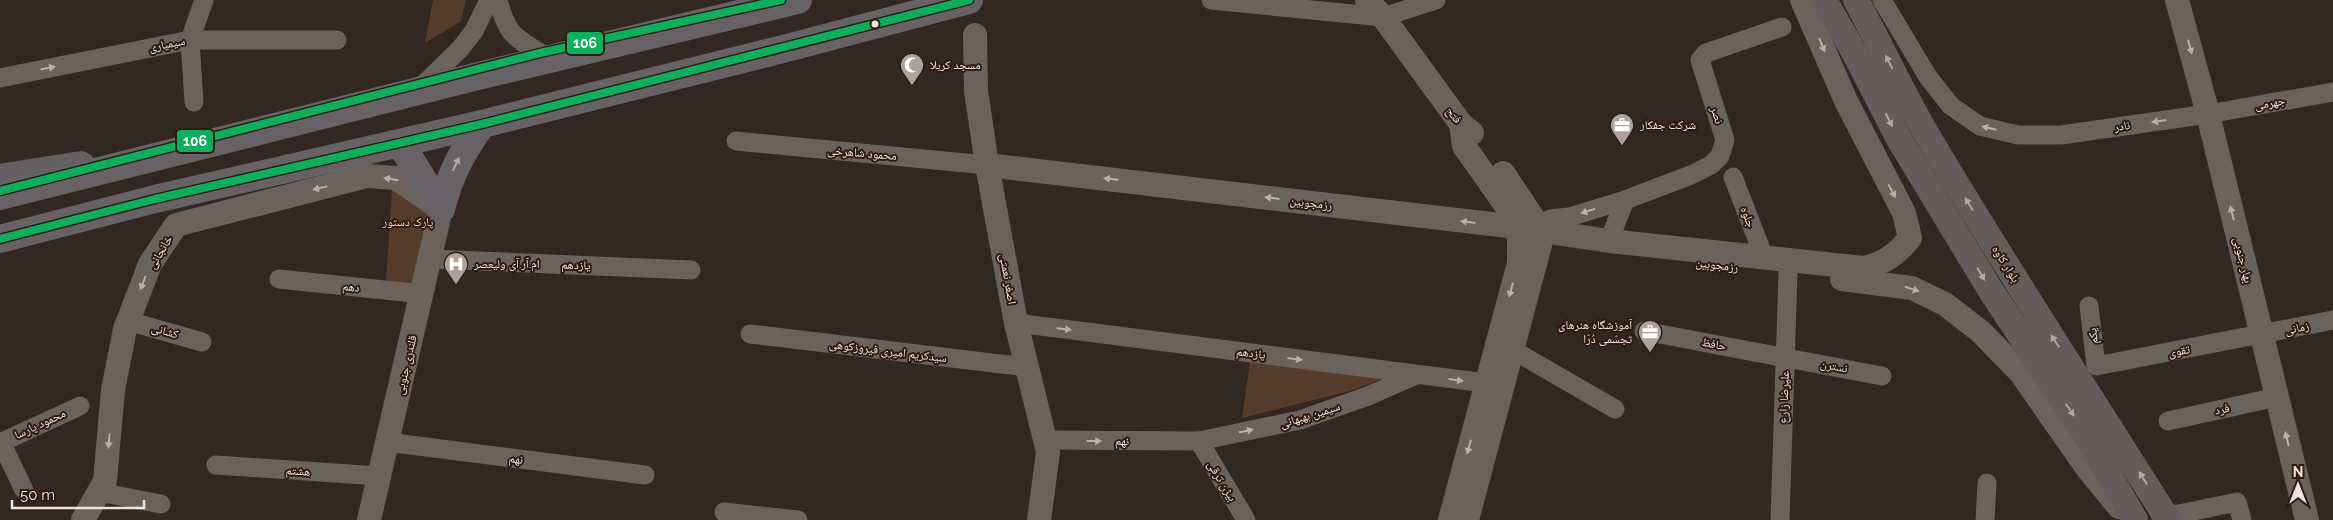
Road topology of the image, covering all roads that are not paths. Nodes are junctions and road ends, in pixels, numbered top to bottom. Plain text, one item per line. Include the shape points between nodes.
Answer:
1 (204, 0) edge
2 (489, 0) edge
3 (498, 0) edge
4 (780, 0) edge
5 (798, 0) edge
6 (953, 0) edge
7 (969, 0) edge
8 (1211, 0) edge
9 (1367, 0) edge
10 (1436, 0) edge
11 (1802, 0) edge
12 (1824, 0) edge
13 (1856, 0) edge
14 (1882, 0) edge
15 (2177, 0) edge
16 (1383, 17) junction
17 (1782, 26) dead end
18 (976, 35) dead end
19 (190, 40) junction
20 (338, 40) dead end
21 (540, 53) junction
22 (0, 78) edge
23 (424, 84) junction
24 (2333, 92) edge
25 (194, 102) dead end
26 (2208, 114) junction
27 (482, 124) junction
28 (1461, 124) junction
29 (736, 141) dead end
30 (400, 143) junction
31 (147, 155) junction
32 (987, 165) junction
33 (1733, 177) dead end
34 (0, 178) edge
35 (0, 191) edge
36 (0, 196) edge
37 (156, 198) junction
38 (1625, 200) junction
39 (441, 209) junction
40 (1533, 233) junction
41 (0, 234) edge
42 (0, 239) edge
43 (1609, 241) junction
44 (0, 248) edge
45 (1764, 257) junction
46 (431, 259) junction
47 (1788, 267) junction
48 (691, 270) dead end
49 (279, 279) dead end
50 (422, 294) junction
51 (2090, 306) dead end
52 (2333, 320) edge
53 (128, 321) junction
54 (1016, 323) junction
55 (1644, 331) dead end
56 (750, 334) dead end
57 (2262, 335) junction
58 (202, 342) dead end
59 (1514, 350) junction
60 (1785, 357) junction
61 (2096, 366) joint
62 (1026, 367) junction
63 (1418, 375) junction
64 (1882, 376) dead end
65 (1495, 384) junction
66 (2277, 397) junction
67 (80, 406) dead end
68 (1615, 409) dead end
69 (2168, 421) dead end
70 (1046, 440) junction
71 (1198, 441) junction
72 (1, 442) edge
73 (387, 442) junction
74 (216, 465) dead end
75 (645, 475) dead end
76 (379, 476) junction
77 (1987, 483) dead end
78 (24, 490) dead end
79 (99, 492) junction
80 (161, 504) dead end
81 (724, 512) dead end
82 (2171, 517) edge
83 (83, 520) edge
84 (369, 520) edge
85 (798, 520) edge
86 (1039, 520) edge
87 (1246, 520) edge
88 (1450, 520) edge
89 (1467, 520) edge
90 (1780, 520) edge
91 (1986, 520) edge
92 (2129, 520) edge
93 (2135, 520) edge
94 (2242, 520) edge
95 (2307, 520) edge

1 - 19 street
2 - 23 street via 474,31
3 - 21 street via 504,22 515,37
4 - 21 highway
5 - 36 highway via 474,77
6 - 41 highway via 672,73 154,194
7 - 27 highway
8 - 16 street
9 - 16 street, فتح
10 - 16 street
11 -> 47 street, رزمجوبین via 1846,101 1904,213 1910,238 1882,264 1864,268 1828,265
12 -> 93 main road via 1899,139 1991,291 2084,431
82 -> 13 main road, بلوار کاوه via 2014,277 1922,126
26 -> 14 street, نادر via 2061,135 2018,135 1980,126 1951,106 1928,77
15 -> 26 street, بهار جنوبی
16 - 28 street, فتح
17 - 38 street, نصر via 1706,53 1700,60 1723,134 1724,148 1720,156 1691,176
18 - 32 street, اصغر نعمتی via 976,91
19 - 20 street, سیمیاری
22 -> 19 street, سیمیاری
19 - 25 street
21 - 23 highway
23 - 31 highway
24 - 26 street, جهرمی
57 -> 26 street, بهار جنوبی
27 - 30 highway
39 -> 27 highway via 463,150
28 - 40 street, فتح via 1476,136 1518,193
28 - 40 street via 1464,146 1505,204
29 - 32 street, محمود شاهرخی
30 - 37 highway
30 - 39 highway
31 - 34 main road
31 - 35 highway
40 -> 32 street, رزمجوبین
32 - 54 street, اصغر نعمتی
33 - 45 street, جلوه
37 - 42 highway
37 - 44 main road
38 -> 40 street, نصر via 1568,217
38 - 43 street
39 - 46 street, قلندری جنوبی
39 -> 53 street, خانجانی via 396,178 367,176 176,225 150,264
40 - 43 street, رزمجوبین
40 - 47 street, رزمجوبین
40 - 59 street
40 -> 65 street via 1518,263
43 - 45 street, رزمجوبین
45 - 47 street, رزمجوبین
46 - 48 street, یازدهم
46 - 50 street, قلندری جنوبی
47 - 60 street, علیرضا زارع
47 -> 92 street, رزمجوبین via 1912,288 1945,304 1981,332 2020,372 2087,468
49 - 50 street, دهم
50 - 73 street, قلندری جنوبی
51 - 61 street, یکم
52 - 57 street, زمانی
53 - 58 street, کشانی
53 -> 79 street, خانجانی via 113,390 106,480
54 - 62 street, اصغر نعمتی
54 -> 63 street, یازدهم
55 - 60 street, حافظ
56 - 62 street, سیدکریم امیری فیروزکوهی
57 - 61 street, تقوی
57 - 66 street, بهار جنوبی
59 - 65 street
59 - 68 street
60 - 64 street, نسترن
60 - 90 street, علیرضا زارع
62 - 70 street, اصغر نعمتی
63 -> 65 street, یازدهم
71 -> 63 street, سیمین بهبهانی via 1300,420
65 -> 88 street
65 - 89 street
66 - 69 street, فرد
95 -> 66 street, بهار جنوبی
67 - 72 street, محمود پارسا
70 -> 71 street, نهم
70 - 86 street, اصغر نعمتی via 1048,462
71 - 87 street, بیژن ترقی
72 - 78 street
73 - 75 street, نهم
73 - 76 street, قلندری جنوبی
74 - 76 street, هشتم
76 - 84 street, قلندری جنوبی
77 - 91 street
79 - 80 street
79 - 83 street, خانجانی
81 - 85 street
82 - 94 street via 2237,502

